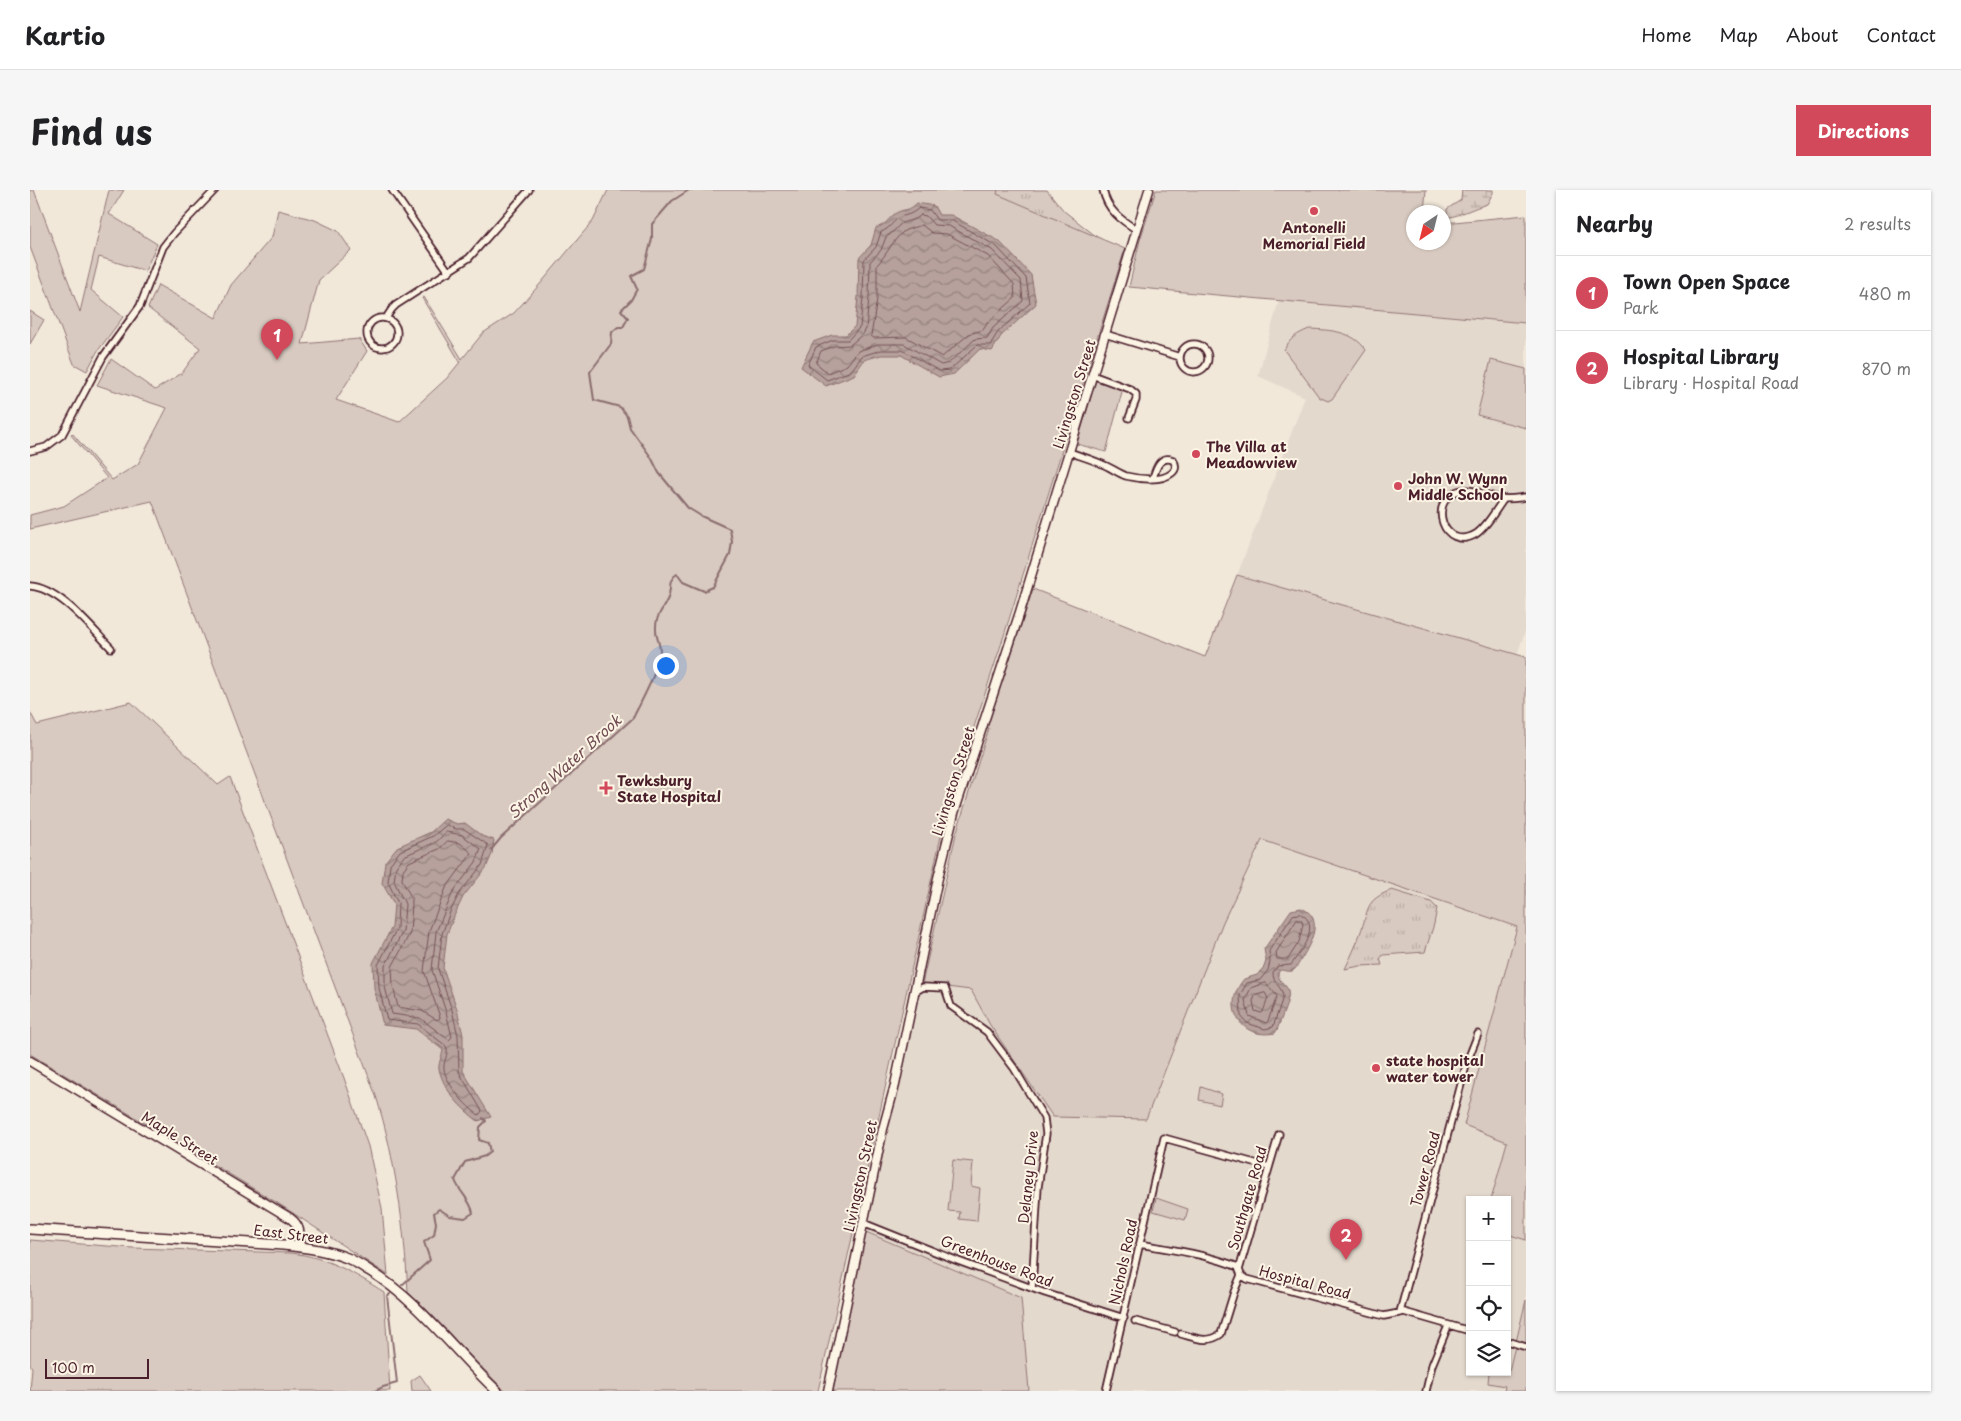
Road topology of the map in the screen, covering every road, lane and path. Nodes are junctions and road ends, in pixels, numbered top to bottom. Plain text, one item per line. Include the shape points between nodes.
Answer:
1 (215, 190) edge
2 (392, 190) edge
3 (529, 190) edge
4 (1103, 190) edge
5 (1150, 190) edge
6 (1137, 230) junction
7 (448, 272) junction
8 (386, 318) junction
9 (1105, 334) junction
10 (1180, 357) junction
11 (1092, 375) junction
12 (1129, 418) dead end
13 (30, 451) edge
14 (1069, 452) junction
15 (1153, 478) dead end
16 (1526, 497) edge
17 (1504, 499) junction
18 (30, 586) edge
19 (111, 648) dead end
20 (915, 992) junction
21 (1478, 1034) dead end
22 (30, 1061) edge
23 (1279, 1134) dead end
24 (1269, 1167) junction
25 (863, 1222) junction
26 (30, 1229) edge
27 (1140, 1244) junction
28 (300, 1247) junction
29 (1240, 1272) junction
30 (1032, 1288) junction
31 (1400, 1312) junction
32 (1124, 1318) junction
33 (1136, 1322) dead end
34 (1448, 1326) junction
35 (1466, 1330) edge
36 (1511, 1341) edge
37 (1526, 1347) edge
38 (497, 1391) edge
39 (828, 1391) edge
40 (1106, 1391) edge
41 (1426, 1391) edge

1 - 13 street via 163,247 140,306 103,357 62,435 46,448
2 - 7 street
3 - 7 street via 476,251
4 - 6 street via 1113,212
5 - 6 street, Livingston Street
6 - 9 street, Livingston Street
7 - 8 street via 396,305
8 - 8 street via 394,323 396,339 388,347 376,347 369,341 367,330 375,320
9 - 10 street
9 - 11 street, Livingston Street
10 - 10 street via 1186,369 1195,372 1203,368 1207,359 1205,350 1194,344 1186,347
11 - 12 street via 1136,394
11 - 14 street, Livingston Street
14 - 15 street via 1129,477
14 - 20 street, Livingston Street via 955,810
16 - 17 street
17 - 17 street via 1460,490 1448,498 1441,513 1442,523 1455,536 1467,538 1487,524
18 - 19 street via 55,595
20 - 25 street, Livingston Street
20 - 30 street, Delaney Drive via 923,987 945,988 951,1006 987,1032 1014,1068 1044,1118 1046,1134 1038,1187
21 - 31 street, Tower Road via 1467,1062
22 - 28 street, Maple Street via 290,1218 298,1225
23 - 24 street, Southgate Road
24 - 27 street, Nichols Road via 1164,1138
24 - 29 street, Southgate Road
25 - 30 street, Greenhouse Road
25 - 39 street, Livingston Street
26 - 28 main road, East Street
27 - 29 street, Hospital Road via 1208,1258 1232,1265
27 - 32 street, Nichols Road
28 - 38 main road, East Street via 348,1258 379,1277 434,1324
29 - 31 street, Hospital Road via 1252,1280 1384,1316
29 - 33 street via 1221,1334 1212,1340
30 - 32 street, Greenhouse Road
31 - 34 street, Hospital Road
32 - 40 street, Nichols Road
34 - 35 street, Hospital Road
34 - 41 street
36 - 37 street

